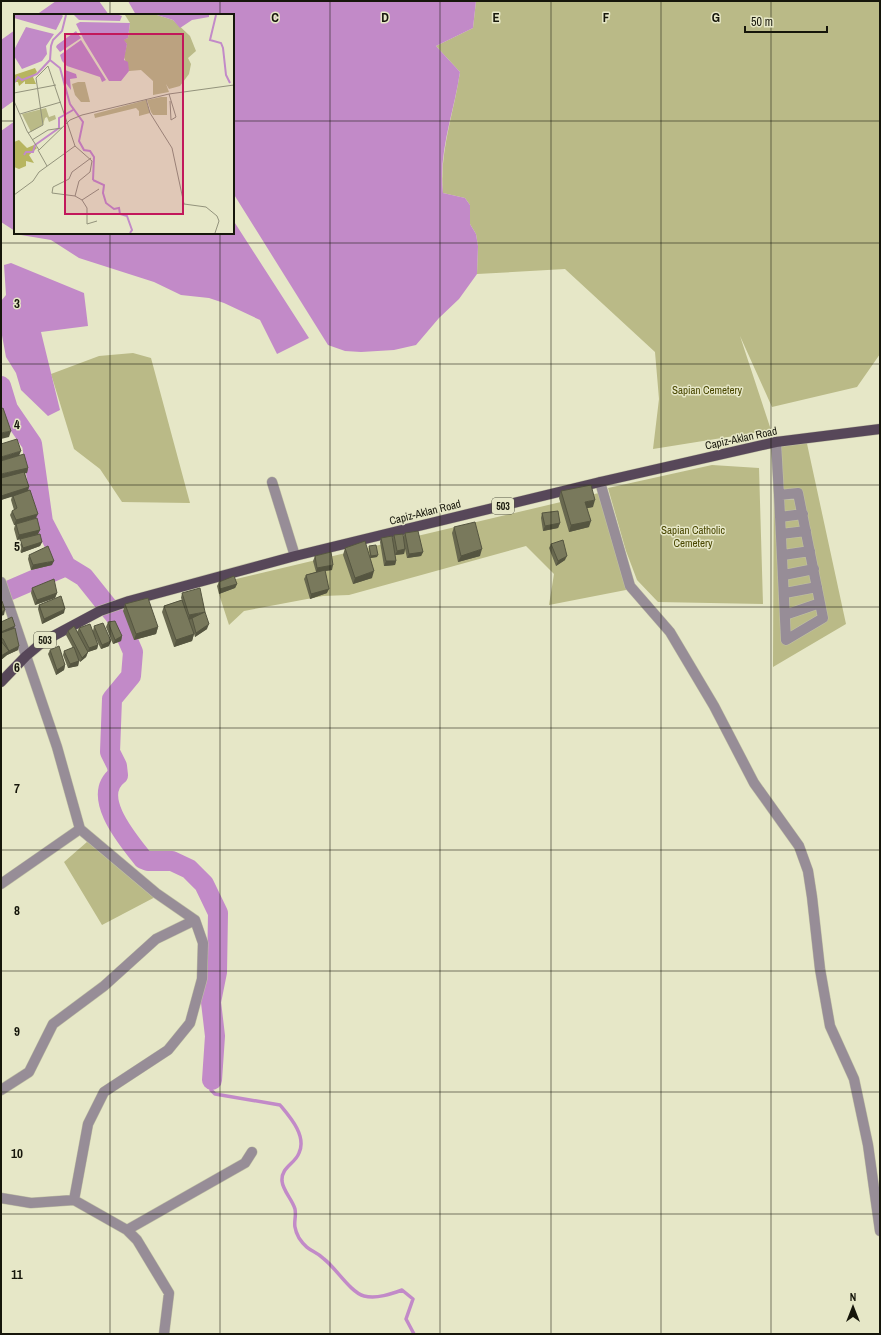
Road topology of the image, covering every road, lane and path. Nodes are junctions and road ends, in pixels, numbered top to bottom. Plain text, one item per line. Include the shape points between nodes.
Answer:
1 (880, 428) edge
2 (776, 442) junction
3 (272, 482) dead end
4 (600, 482) junction
5 (779, 495) junction
6 (802, 514) junction
7 (780, 517) junction
8 (806, 532) junction
9 (782, 534) junction
10 (810, 551) junction
11 (783, 555) junction
12 (295, 556) junction
13 (814, 569) junction
14 (784, 575) junction
15 (1, 582) edge
16 (817, 587) junction
17 (784, 593) junction
18 (820, 604) junction
19 (785, 615) junction
20 (26, 656) junction
21 (1, 682) edge
22 (80, 829) junction
23 (1, 884) edge
24 (195, 920) junction
25 (1, 1090) edge
26 (252, 1152) dead end
27 (1, 1198) edge
28 (74, 1200) junction
29 (127, 1230) junction
30 (880, 1231) edge
31 (164, 1334) edge

1 - 2 main road, Capiz-Aklan Road / 503
2 - 4 main road, Capiz-Aklan Road / 503
2 - 5 street
3 - 12 street
4 - 12 main road, Capiz-Aklan Road / 503
4 - 30 street via 630,586 670,632 714,706 754,783 799,846 808,871 830,1026 854,1079 868,1145
5 - 6 street via 798,493
5 - 7 street
6 - 7 street
6 - 8 street
7 - 9 street
8 - 9 street
8 - 10 street
9 - 11 street
10 - 11 street
10 - 13 street
11 - 14 street
12 - 20 main road, Capiz-Aklan Road / 503 via 100,611 44,640
13 - 14 street
13 - 16 street
14 - 17 street
15 - 20 street
16 - 17 street
16 - 18 street
17 - 19 street
18 - 19 street
18 - 19 street via 823,618 786,640
20 - 21 main road, Capiz-Aklan Road / 503
20 - 22 street via 57,747
22 - 23 street
22 - 24 street via 156,892
24 - 25 street via 156,939 104,986 53,1024 29,1072
24 - 28 street via 203,943 202,979 190,1023 168,1050 104,1092 88,1124
26 - 29 street via 245,1163
27 - 28 street via 31,1203
28 - 29 street
29 - 31 street via 137,1240 169,1293

